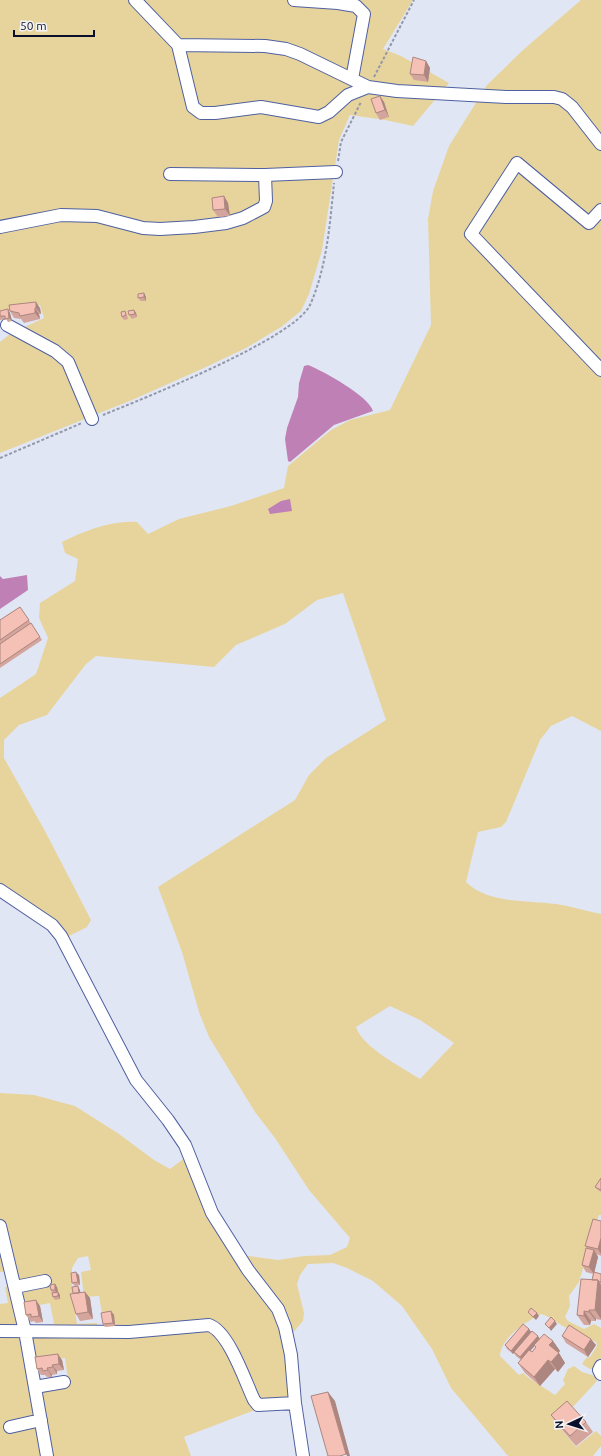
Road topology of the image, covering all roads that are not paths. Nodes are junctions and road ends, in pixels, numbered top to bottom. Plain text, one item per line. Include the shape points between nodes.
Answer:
1 (135, 0) edge
2 (294, 0) edge
3 (178, 44) junction
4 (352, 79) junction
5 (368, 87) junction
6 (601, 144) edge
7 (336, 172) road end
8 (170, 174) dead end
9 (265, 175) junction
10 (601, 210) edge
11 (0, 227) edge
12 (7, 325) dead end
13 (601, 370) edge
14 (92, 419) road end
15 (0, 890) edge
16 (0, 1226) edge
17 (6, 1273) edge
18 (45, 1281) dead end
19 (15, 1287) junction
20 (0, 1331) edge
21 (25, 1331) junction
22 (601, 1366) edge
23 (601, 1374) edge
24 (64, 1382) dead end
25 (35, 1387) junction
26 (295, 1403) junction
27 (41, 1420) junction
28 (10, 1427) dead end
29 (47, 1456) edge
30 (303, 1456) edge

1 - 3 lane
2 - 4 lane via 356,6 364,14
3 - 4 lane via 265,46 286,49
3 - 5 lane via 193,107 201,113 261,107 319,117 348,95
4 - 5 lane
5 - 6 lane via 506,97 554,97 562,99 572,107
7 - 9 lane
8 - 9 lane
9 - 11 lane via 264,207 226,223 160,229 143,228 97,216 61,215
10 - 13 lane via 589,223 517,163 472,234
12 - 14 lane via 55,351 68,362
15 - 26 lane via 52,925 61,936 136,1080 185,1145 212,1213 248,1270 278,1309 292,1354
16 - 17 lane
17 - 19 lane
18 - 19 lane
19 - 21 lane
20 - 21 lane
21 - 25 lane
21 - 26 lane via 129,1332 209,1325 215,1327 227,1342 258,1405
22 - 23 lane
24 - 25 lane
25 - 27 lane
26 - 30 lane
27 - 28 lane
27 - 29 lane

